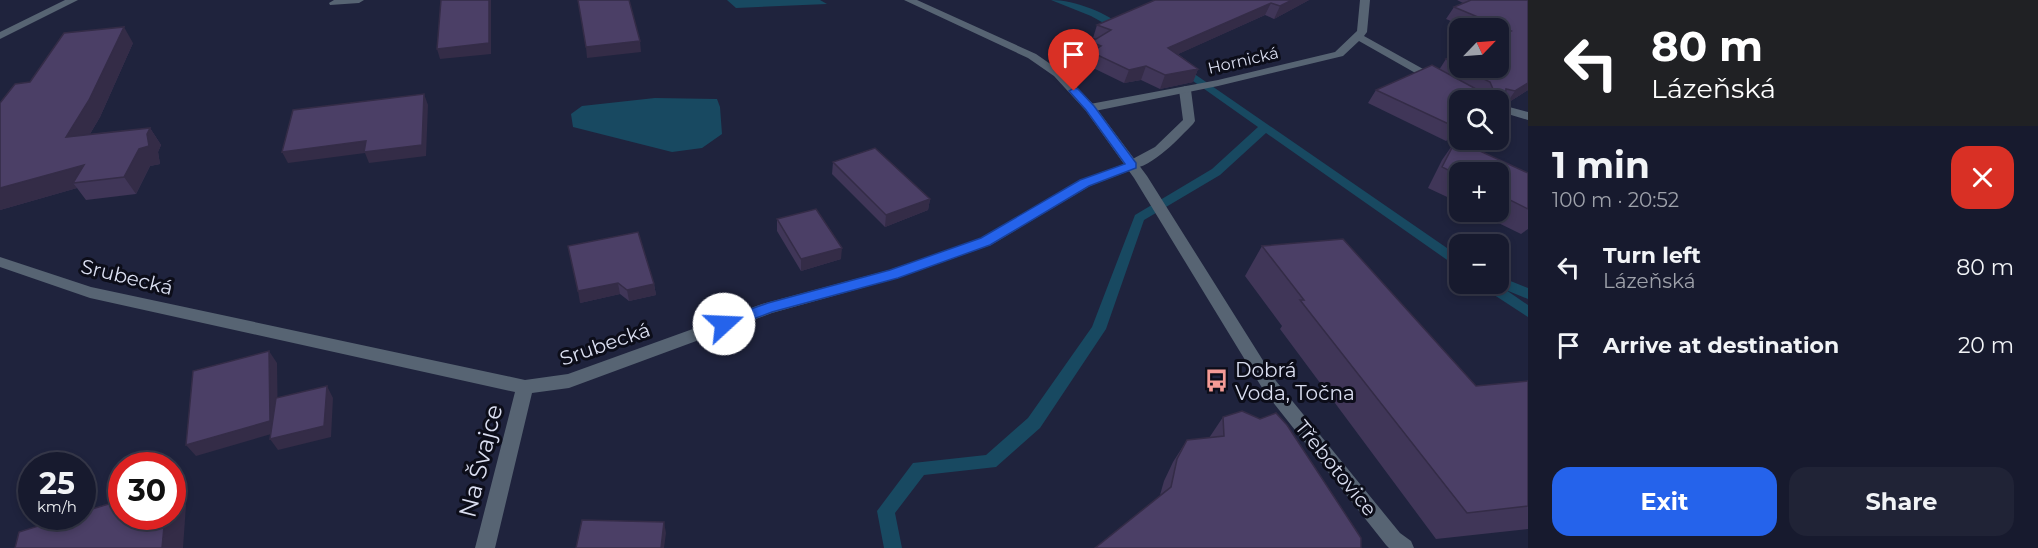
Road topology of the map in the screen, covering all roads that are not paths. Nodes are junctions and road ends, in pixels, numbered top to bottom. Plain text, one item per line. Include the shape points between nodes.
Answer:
1 (73, 0) edge
2 (358, 0) edge
3 (909, 0) edge
4 (1365, 0) edge
5 (334, 3) dead end
6 (0, 36) edge
7 (1359, 37) junction
8 (1449, 88) edge
9 (1185, 90) junction
10 (1090, 108) junction
11 (1509, 110) edge
12 (1528, 116) edge
13 (1136, 171) junction
14 (0, 262) edge
15 (525, 387) junction
16 (485, 548) edge
17 (1404, 548) edge

1 - 6 street
2 - 5 street
3 - 10 street, Třebotovice via 1032,56 1058,74
4 - 7 street
7 - 8 street
7 - 9 street, Hornická via 1339,54
9 - 10 street, Hornická
9 - 13 street, Srubecká via 1189,121
10 - 13 street, Třebotovice
11 - 12 street
13 - 15 street, Srubecká via 1085,183 975,245 893,274 768,308 569,381
13 - 17 street, Třebotovice via 1270,386
14 - 15 street, Srubecká via 90,292
15 - 16 street, Na Švajce

